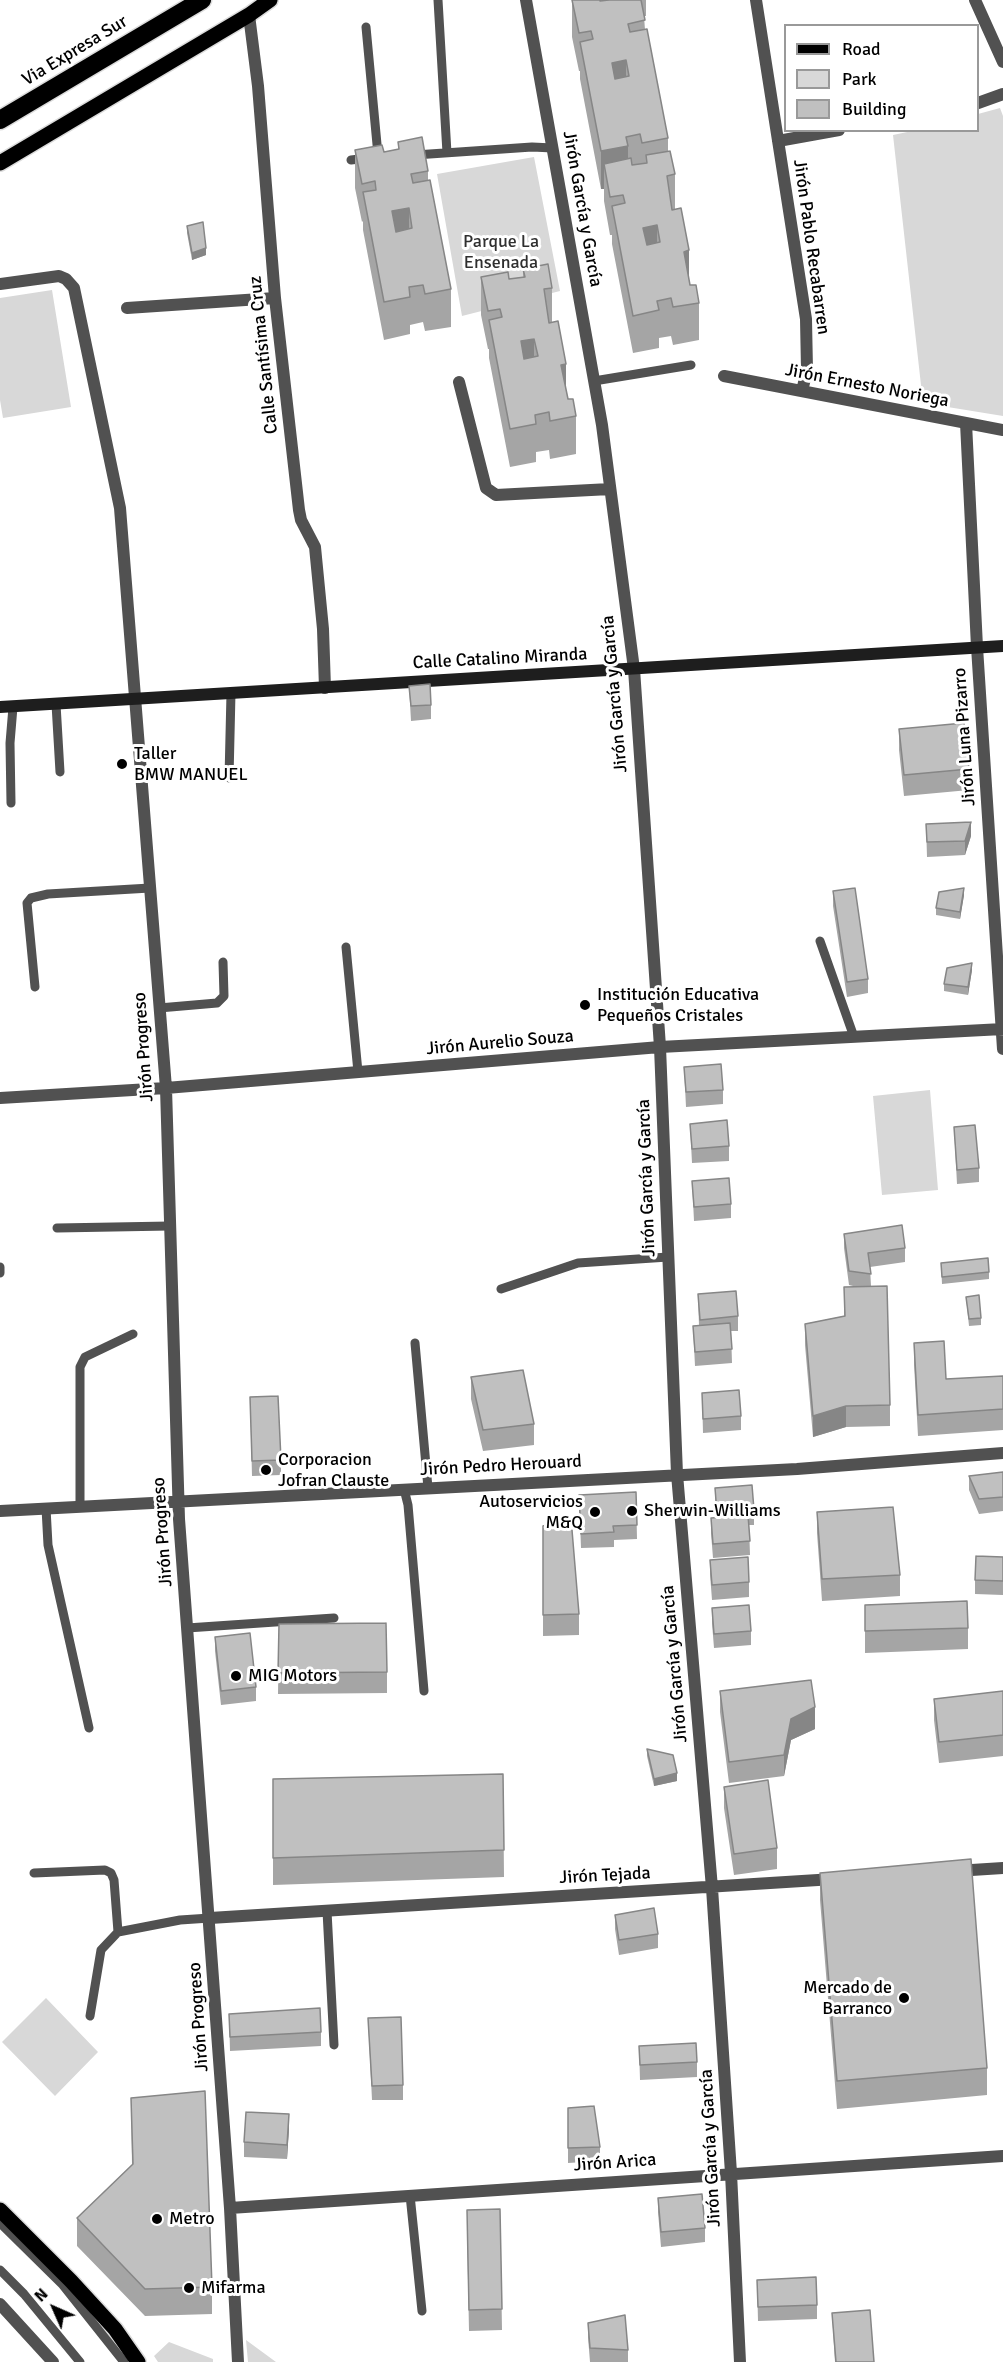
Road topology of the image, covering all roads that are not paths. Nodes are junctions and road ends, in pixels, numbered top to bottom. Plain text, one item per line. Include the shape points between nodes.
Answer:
1 (202, 0) edge
2 (270, 0) edge
3 (438, 0) edge
4 (526, 0) edge
5 (756, 0) edge
6 (975, 0) edge
7 (249, 15) junction
8 (366, 27) dead end
9 (1003, 62) edge
10 (1003, 94) edge
11 (979, 103) edge
12 (0, 120) edge
13 (828, 132) edge
14 (778, 141) junction
15 (553, 148) junction
16 (447, 153) junction
17 (401, 156) edge
18 (390, 157) edge
19 (379, 158) junction
20 (351, 160) dead end
21 (0, 163) edge
22 (0, 284) edge
23 (275, 298) junction
24 (127, 308) dead end
25 (691, 365) dead end
26 (724, 376) dead end
27 (594, 381) junction
28 (459, 382) dead end
29 (802, 392) junction
30 (966, 423) junction
31 (1003, 430) edge
32 (610, 489) junction
33 (1003, 646) edge
34 (977, 647) junction
35 (634, 669) junction
36 (325, 688) junction
37 (231, 693) junction
38 (135, 699) junction
39 (56, 704) junction
40 (6, 707) edge
41 (60, 772) dead end
42 (229, 778) dead end
43 (11, 802) dead end
44 (150, 888) junction
45 (820, 941) dead end
46 (345, 947) dead end
47 (224, 962) dead end
48 (35, 987) dead end
49 (159, 1008) junction
50 (1003, 1029) edge
51 (854, 1037) junction
52 (660, 1047) junction
53 (1003, 1049) edge
54 (358, 1072) junction
55 (166, 1088) junction
56 (0, 1098) edge
57 (170, 1226) junction
58 (57, 1228) dead end
59 (668, 1257) junction
60 (0, 1267) edge
61 (0, 1274) edge
62 (501, 1289) dead end
63 (133, 1334) dead end
64 (415, 1343) dead end
65 (1003, 1453) edge
66 (677, 1474) junction
67 (428, 1488) junction
68 (404, 1489) junction
69 (178, 1502) junction
70 (80, 1506) junction
71 (46, 1508) junction
72 (0, 1510) edge
73 (334, 1618) dead end
74 (187, 1628) junction
75 (424, 1691) dead end
76 (89, 1728) dead end
77 (1003, 1868) edge
78 (944, 1872) edge
79 (34, 1873) dead end
80 (850, 1878) edge
81 (712, 1888) junction
82 (327, 1911) junction
83 (210, 1918) junction
84 (118, 1932) junction
85 (90, 2016) dead end
86 (334, 2045) dead end
87 (1003, 2156) edge
88 (731, 2173) junction
89 (410, 2195) junction
90 (231, 2208) junction
91 (0, 2210) edge
92 (0, 2223) edge
93 (0, 2270) edge
94 (0, 2304) edge
95 (422, 2311) dead end
96 (52, 2362) edge
97 (80, 2362) edge
98 (124, 2362) edge
99 (138, 2362) edge
100 (237, 2362) edge
101 (740, 2362) edge

1 - 12 highway, Via Expresa Sur
2 - 7 main road
3 - 16 lane
4 - 15 street, Jirón García y García
5 - 14 street, Jirón Pablo Recabarren
6 - 9 street
7 - 21 main road
7 - 23 street, Calle Santísima Cruz
8 - 19 lane
10 - 11 street
13 - 14 street
14 - 29 street, Jirón Pablo Recabarren via 806,319 807,370
15 - 16 lane
15 - 27 street, Jirón García y García
16 - 17 lane
18 - 19 lane
19 - 20 lane
22 - 38 street, Jirón Progreso via 58,276 74,288 120,508
23 - 24 street
23 - 36 street, Calle Santísima Cruz via 299,510 315,547
25 - 27 lane
26 - 29 street, Jirón Ernesto Noriega
27 - 32 street, Jirón García y García
28 - 32 street via 486,489 496,495
29 - 30 street, Jirón Ernesto Noriega
30 - 31 street, Jirón Ernesto Noriega
30 - 34 street, Jirón Luna Pizarro
32 - 35 street, Jirón García y García
33 - 34 street, Calle Catalino Miranda
34 - 35 street, Calle Catalino Miranda
34 - 50 street, Jirón Luna Pizarro
35 - 36 street, Calle Catalino Miranda
35 - 52 street, Jirón García y García
36 - 37 street, Calle Catalino Miranda
37 - 38 street, Calle Catalino Miranda
37 - 42 lane
38 - 39 street, Calle Catalino Miranda
38 - 44 street, Jirón Progreso
39 - 40 street, Calle Catalino Miranda
39 - 41 lane
40 - 43 lane
44 - 48 lane via 32,898 27,903
44 - 49 street, Jirón Progreso
45 - 51 lane
46 - 54 lane
47 - 49 lane via 224,996 217,1003
49 - 55 street, Jirón Progreso
50 - 51 street, Jirón Aurelio Souza
50 - 53 street, Jirón Luna Pizarro
51 - 52 street, Jirón Aurelio Souza
52 - 54 street, Jirón Aurelio Souza
52 - 59 street, Jirón García y García
54 - 55 street, Jirón Aurelio Souza
55 - 56 street, Jirón Aurelio Souza
55 - 57 street, Jirón Progreso
57 - 58 lane
57 - 69 street, Jirón Progreso
59 - 62 lane via 578,1263
59 - 66 street, Jirón García y García
60 - 61 lane
63 - 70 lane via 85,1357 80,1367
64 - 67 lane
65 - 66 street, Jirón Pedro Herouard
66 - 67 street, Jirón Pedro Herouard
66 - 81 street, Jirón García y García
67 - 68 street, Jirón Pedro Herouard
68 - 69 street, Jirón Pedro Herouard
68 - 75 lane
69 - 70 street, Jirón Pedro Herouard
69 - 74 street, Jirón Progreso
70 - 71 street, Jirón Pedro Herouard
71 - 72 street, Jirón Pedro Herouard
71 - 76 lane via 48,1545
73 - 74 lane
74 - 83 street, Jirón Progreso
77 - 78 street
79 - 84 lane via 105,1870 111,1874
80 - 81 street, Jirón Tejada
81 - 82 street, Jirón Tejada
81 - 88 street, Jirón García y García
82 - 83 street, Jirón Tejada
82 - 86 lane
83 - 84 lane
83 - 90 street, Jirón Progreso
84 - 85 lane via 101,1950
87 - 88 street, Jirón Arica
88 - 89 street, Jirón Arica
88 - 101 street, Jirón García y García
89 - 90 street, Jirón Arica
89 - 95 lane
90 - 100 street, Jirón Progreso
91 - 99 main road via 79,2289
92 - 98 lane via 62,2284
93 - 97 lane
94 - 96 street

